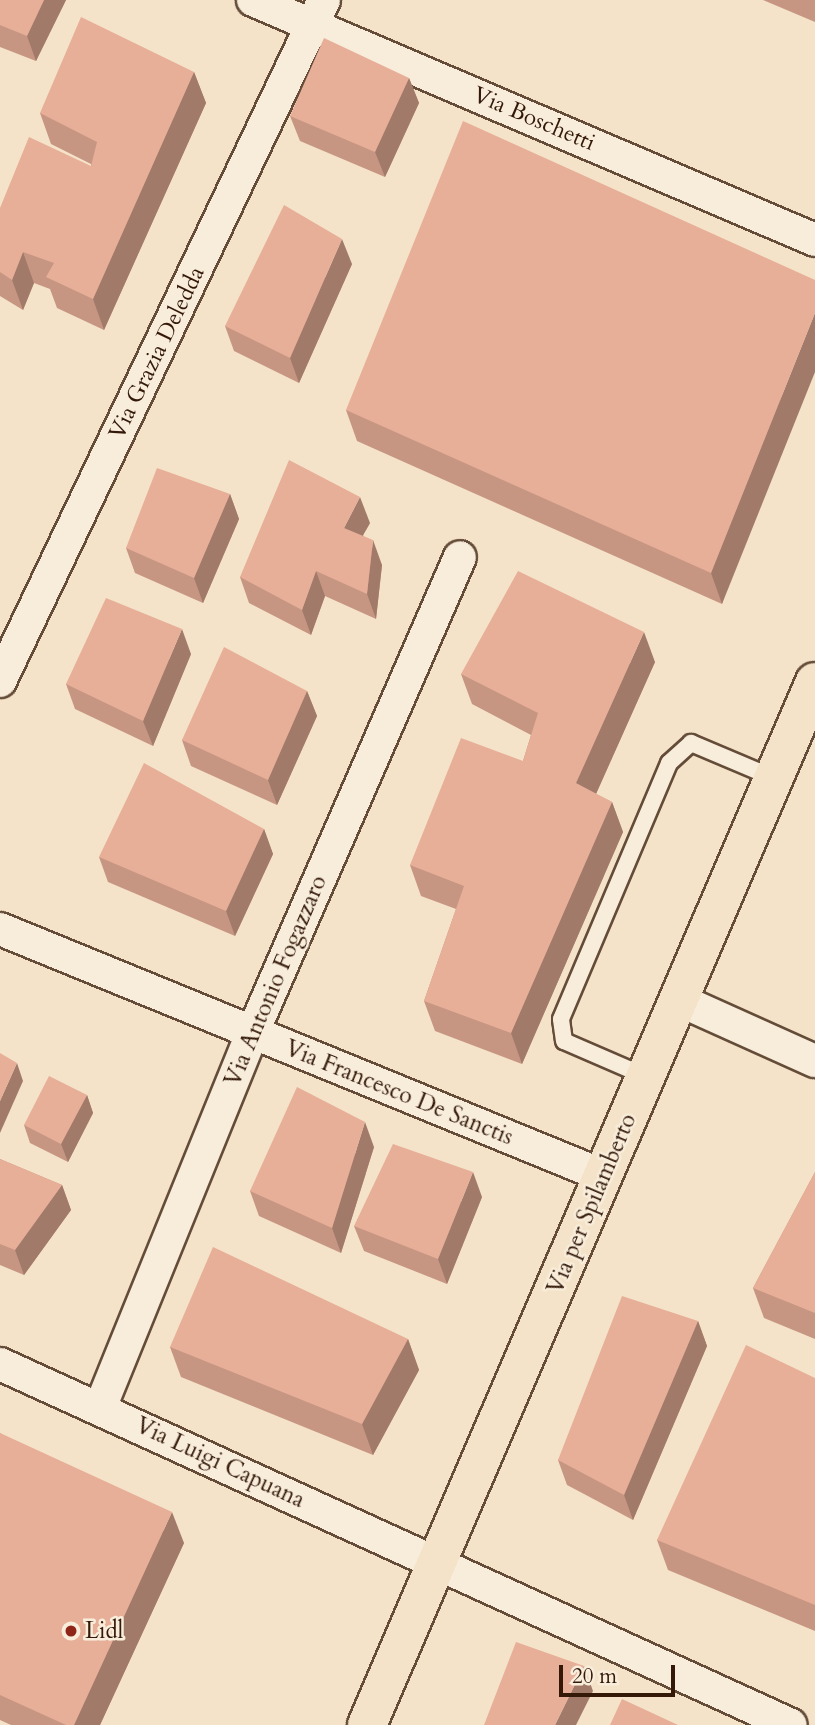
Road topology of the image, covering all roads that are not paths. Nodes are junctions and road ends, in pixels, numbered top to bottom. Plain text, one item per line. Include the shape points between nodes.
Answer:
1 (253, 0) edge
2 (319, 12) edge
3 (815, 240) edge
4 (460, 557) dead end
5 (0, 681) edge
6 (815, 682) edge
7 (774, 778) junction
8 (0, 929) edge
9 (679, 1000) junction
10 (252, 1034) junction
11 (815, 1061) edge
12 (647, 1077) junction
13 (604, 1176) junction
14 (0, 1364) edge
15 (100, 1408) junction
16 (439, 1564) junction
17 (367, 1725) edge
18 (792, 1725) edge

1 - 2 street, Via Boschetti
2 - 3 street, Via Boschetti
2 - 5 street, Via Grazia Deledda
4 - 10 street, Via Antonio Fogazzaro
6 - 7 main road, Via per Spilamberto
7 - 9 main road, Via per Spilamberto
7 - 12 lane via 691,743 669,763 561,1019 564,1041
8 - 10 street, Via Francesco De Sanctis
9 - 11 street
9 - 12 main road, Via per Spilamberto
10 - 13 street, Via Francesco De Sanctis
10 - 15 street, Via Antonio Fogazzaro
12 - 13 main road, Via per Spilamberto
13 - 16 main road, Via per Spilamberto
14 - 15 street, Via Luigi Capuana
15 - 16 street, Via Luigi Capuana
16 - 17 main road, Via per Spilamberto
16 - 18 street, Via Luigi Capuana

